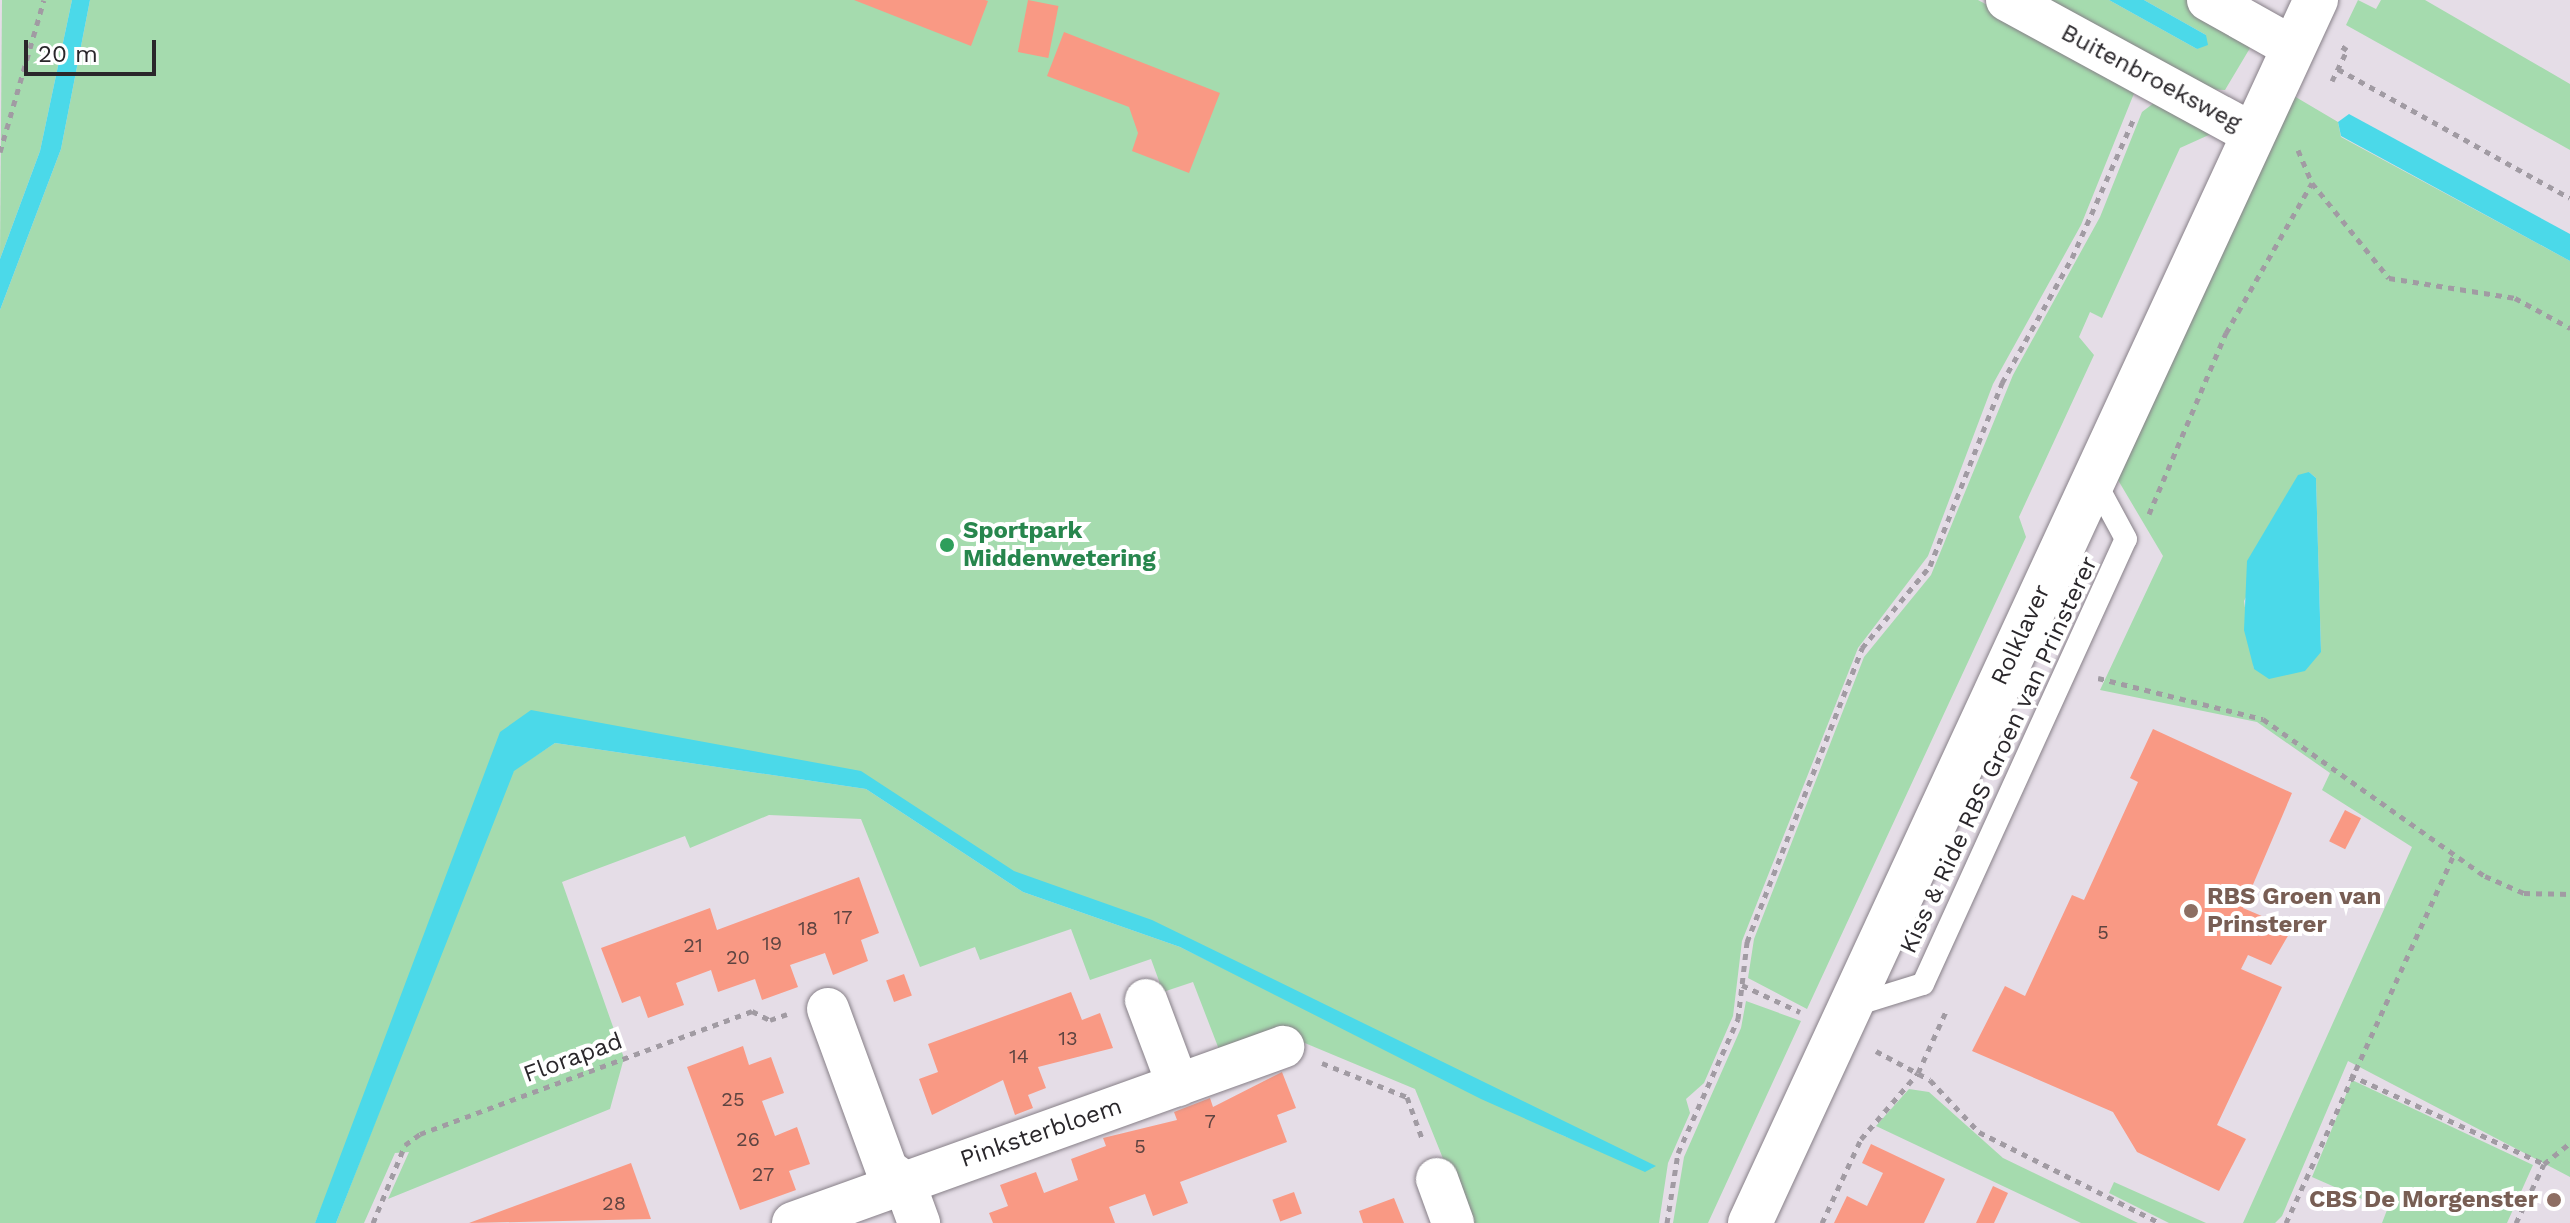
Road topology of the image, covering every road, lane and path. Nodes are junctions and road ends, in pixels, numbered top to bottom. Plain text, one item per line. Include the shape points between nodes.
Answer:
1 (44, 0) edge
2 (2007, 0) edge
3 (2208, 0) edge
4 (2316, 0) edge
5 (2294, 48) junction
6 (2151, 78) junction
7 (2325, 94) dead end
8 (2253, 134) junction
9 (2297, 142) dead end
10 (0, 152) edge
11 (2570, 198) edge
12 (2570, 328) edge
13 (2093, 478) junction
14 (2097, 678) dead end
15 (2454, 854) junction
16 (2570, 894) edge
17 (1742, 985) junction
18 (1146, 1000) dead end
19 (828, 1009) joint
20 (1842, 1019) junction
21 (1283, 1047) joint
22 (2350, 1075) junction
23 (1178, 1085) junction
24 (1861, 1139) dead end
25 (2570, 1143) edge
26 (2544, 1164) junction
27 (1437, 1179) joint
28 (904, 1182) junction
29 (373, 1223) edge
30 (793, 1223) edge
31 (919, 1223) edge
32 (1453, 1223) edge
33 (1667, 1223) edge
34 (1750, 1223) edge
35 (1822, 1223) edge
36 (2160, 1223) edge
37 (2286, 1223) edge
38 (2516, 1223) edge

1 - 10 path
2 - 6 street, Buitenbroeksweg
3 - 5 street
4 - 5 street, Rolklaver
5 - 8 street, Rolklaver
6 - 8 street, Buitenbroeksweg
6 - 17 path via 2092,218 2002,383 1930,566 1862,648 1747,942
7 - 11 path via 2338,69
8 - 13 street, Rolklaver
9 - 12 path via 2312,183 2389,278 2515,298
13 - 20 street, Rolklaver
13 - 20 lane, Kiss & Ride RBS Groen van Prinsterer via 2126,539 1930,969 1923,984
14 - 15 path via 2263,719
15 - 16 path via 2524,893
15 - 22 path
17 - 20 path
17 - 33 path via 1738,1019 1678,1153
18 - 23 street
19 - 28 street via 887,1170
19 - 29 path, Florapad via 825,1000 770,1020 752,1011 420,1134 405,1145
20 - 34 street, Rolklaver
20 - 36 path via 1930,1080 1979,1132
21 - 23 street, Pinksterbloem
21 - 27 path via 1407,1097
22 - 26 path
22 - 37 path
23 - 28 street, Pinksterbloem
24 - 35 path
25 - 26 path
26 - 38 path
27 - 32 street
28 - 30 street, Pinksterbloem
28 - 31 street

